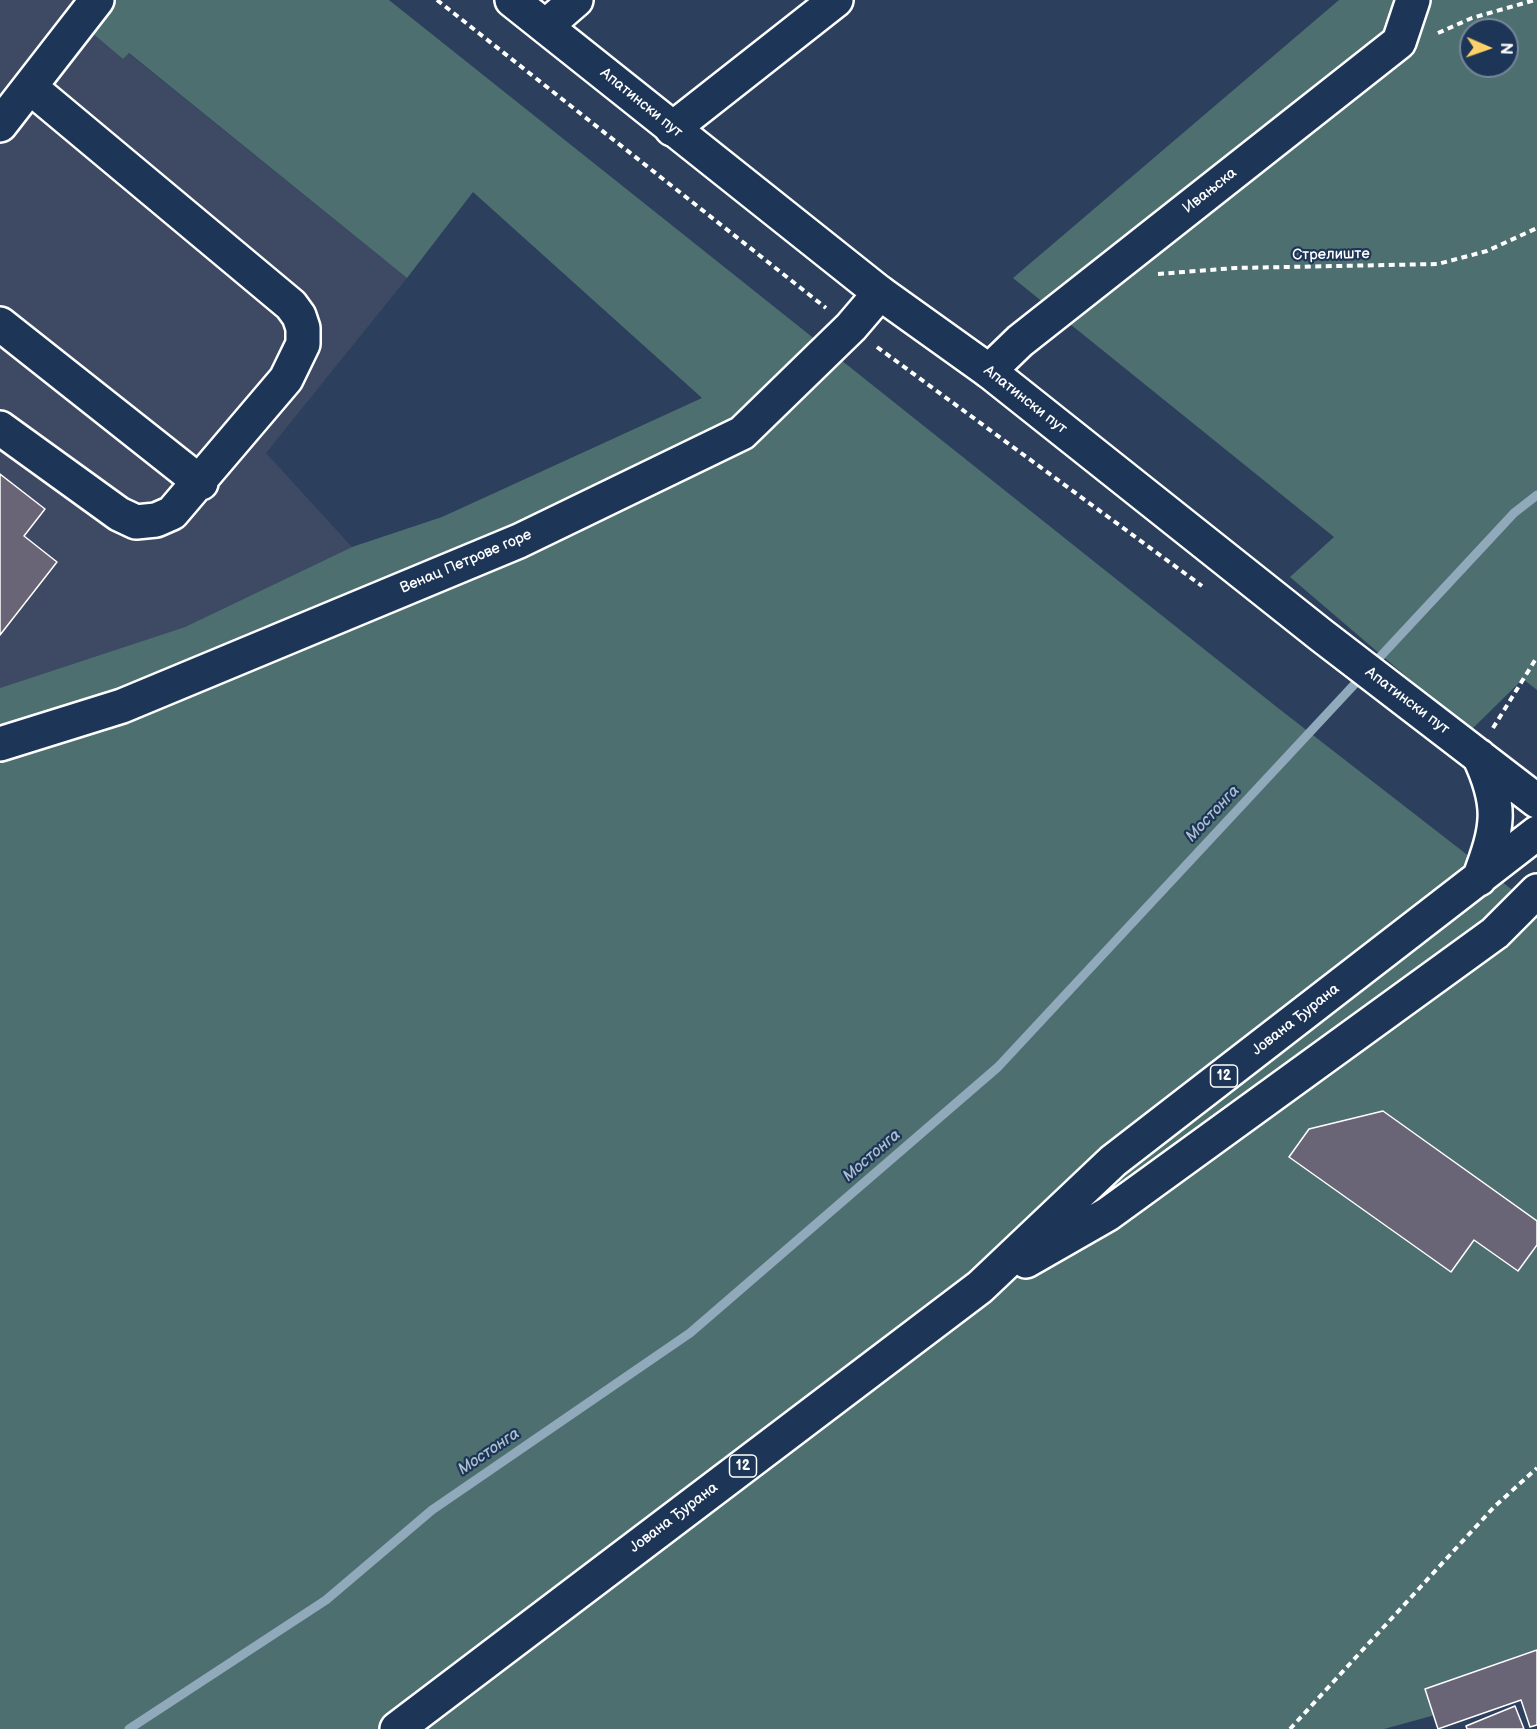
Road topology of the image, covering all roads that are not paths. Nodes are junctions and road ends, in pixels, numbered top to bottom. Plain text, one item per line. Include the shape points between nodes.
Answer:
1 (97, 0) edge
2 (512, 0) edge
3 (576, 0) edge
4 (836, 0) edge
5 (1413, 0) edge
6 (546, 26) junction
7 (30, 87) junction
8 (0, 125) edge
9 (672, 129) junction
10 (880, 293) junction
11 (0, 324) edge
12 (989, 371) junction
13 (0, 428) edge
14 (201, 483) junction
15 (0, 744) edge
16 (1471, 750) junction
17 (1537, 801) edge
18 (1537, 833) edge
19 (1479, 879) junction
20 (1537, 891) edge
21 (1537, 918) edge
22 (1495, 933) junction
23 (980, 1287) junction
24 (396, 1729) edge

1 - 7 main road
2 - 6 main road, Апатински пут
3 - 6 main road
4 - 9 main road
5 - 12 main road, Ивањска via 1399,42 1020,341
6 - 9 main road, Апатински пут
7 - 8 main road
7 - 14 main road via 291,305 299,316 303,344 286,380
9 - 10 main road, Апатински пут
10 - 12 main road, Апатински пут
10 - 15 main road, Венац Петрове горе via 851,327 742,433 519,541 122,706
11 - 14 main road
12 - 16 main road, Апатински пут
13 - 14 main road via 119,514 136,522 172,513
16 - 17 main road, Апатински пут
16 - 19 main road via 1492,783 1496,805 1490,850
18 - 19 main road, Јована Ђурана / 12
19 - 23 main road, Јована Ђурана / 12 via 1113,1161
20 - 22 main road
21 - 22 main road, 12
22 - 23 main road, Јована Ђурана / 12 via 1108,1214
23 - 24 main road, Јована Ђурана / 12

